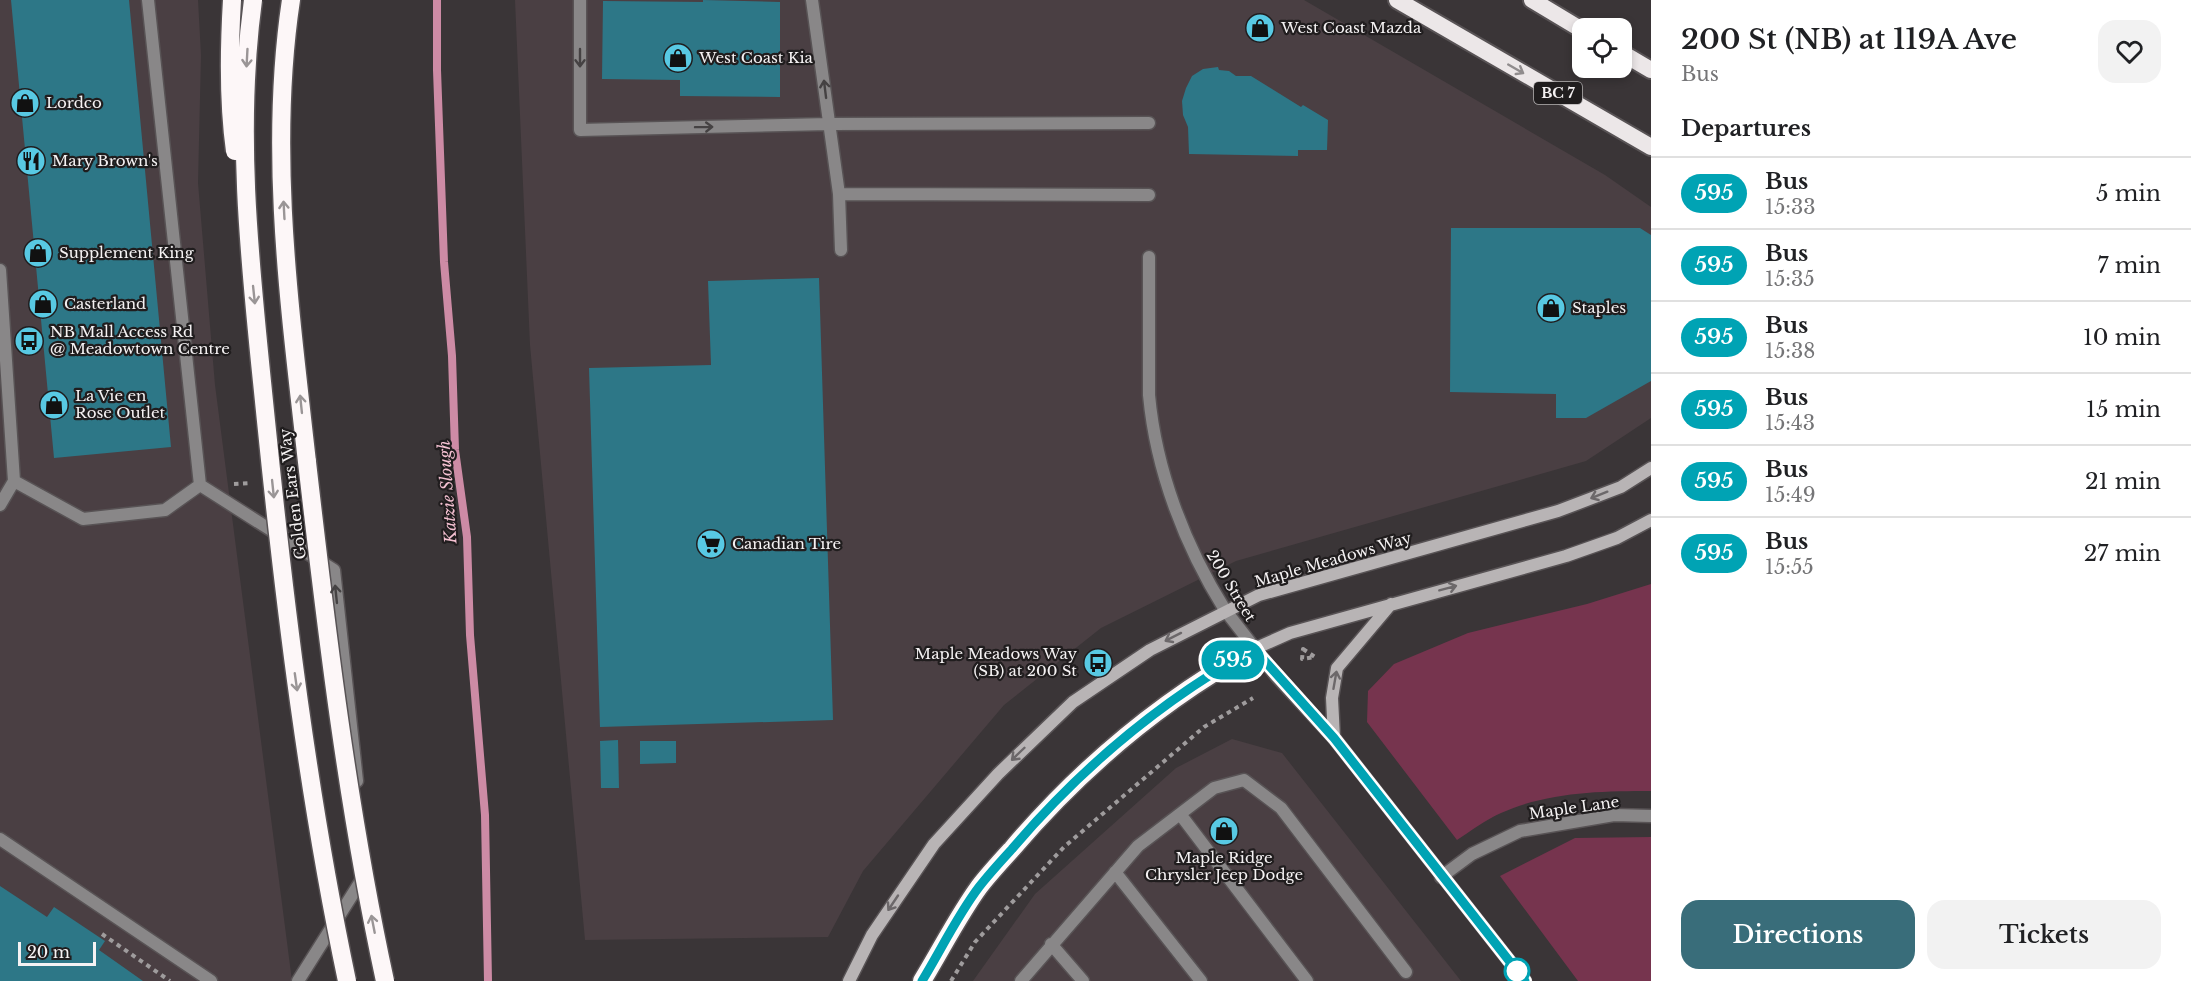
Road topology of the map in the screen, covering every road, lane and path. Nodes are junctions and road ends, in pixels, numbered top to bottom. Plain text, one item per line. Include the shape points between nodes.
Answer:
1 (148, 0) edge
2 (232, 0) edge
3 (253, 0) edge
4 (291, 0) edge
5 (580, 0) edge
6 (812, 0) edge
7 (1397, 0) edge
8 (1532, 0) edge
9 (1572, 24) edge
10 (1632, 59) edge
11 (1651, 70) edge
12 (829, 123) junction
13 (1149, 123) dead end
14 (1651, 147) edge
15 (839, 194) junction
16 (1149, 195) dead end
17 (841, 250) dead end
18 (1149, 257) dead end
19 (0, 270) edge
20 (251, 270) junction
21 (1651, 468) edge
22 (14, 481) junction
23 (200, 485) junction
24 (0, 505) edge
25 (1651, 520) edge
26 (1391, 603) junction
27 (1225, 610) junction
28 (1254, 649) junction
29 (1253, 698) dead end
30 (1334, 738) junction
31 (1180, 813) junction
32 (1651, 816) edge
33 (0, 838) edge
34 (1114, 872) junction
35 (1441, 877) junction
36 (1051, 944) junction
37 (1406, 972) dead end
38 (1518, 979) edge
39 (211, 981) edge
40 (298, 981) edge
41 (346, 981) edge
42 (385, 981) edge
43 (849, 981) edge
44 (922, 981) edge
45 (951, 981) edge
46 (1021, 981) edge
47 (1083, 981) edge
48 (1201, 981) edge
49 (1307, 981) edge

1 - 23 street
2 - 20 highway, bridge via 231,120
3 -> 20 highway, Golden Ears Way, bridge via 244,128
42 -> 4 highway, Golden Ears Way, bridge via 344,748 290,292 282,143 283,73
5 -> 12 street via 580,130
12 -> 6 street
7 -> 14 highway, BC 7
8 - 9 highway
10 - 11 highway
12 - 13 street
12 - 15 street
15 - 16 street
15 - 17 street
18 - 27 street, 200 Street via 1150,416 1176,511
19 - 22 street
20 -> 41 highway, Golden Ears Way, bridge via 292,650 316,821
21 -> 27 main road, Maple Meadows Way via 1621,487 1558,512 1278,589
22 - 23 street via 83,519 165,510
22 - 24 street
40 -> 23 street via 367,871 334,570
26 -> 25 main road via 1566,556 1617,538
26 - 28 main road via 1290,633
30 -> 26 main road via 1332,698 1337,668
27 - 28 street, 200 Street
27 -> 43 main road, Maple Meadows Way via 1150,650 1073,702 998,774 934,844 872,935
28 - 30 street, 200 Street
28 - 44 highway via 1179,696 1110,748 1046,809 979,888
29 - 45 path via 1204,727 1064,847 975,942
30 - 35 street, 200 Street
31 - 34 street via 1138,846
31 - 37 street via 1214,788 1244,780 1281,808
31 - 49 street
32 - 35 street, Maple Lane via 1614,815 1520,831 1472,854
33 - 39 street
34 - 36 street
34 - 48 street
35 - 38 street, 200 Street
36 - 46 street
36 - 47 street

